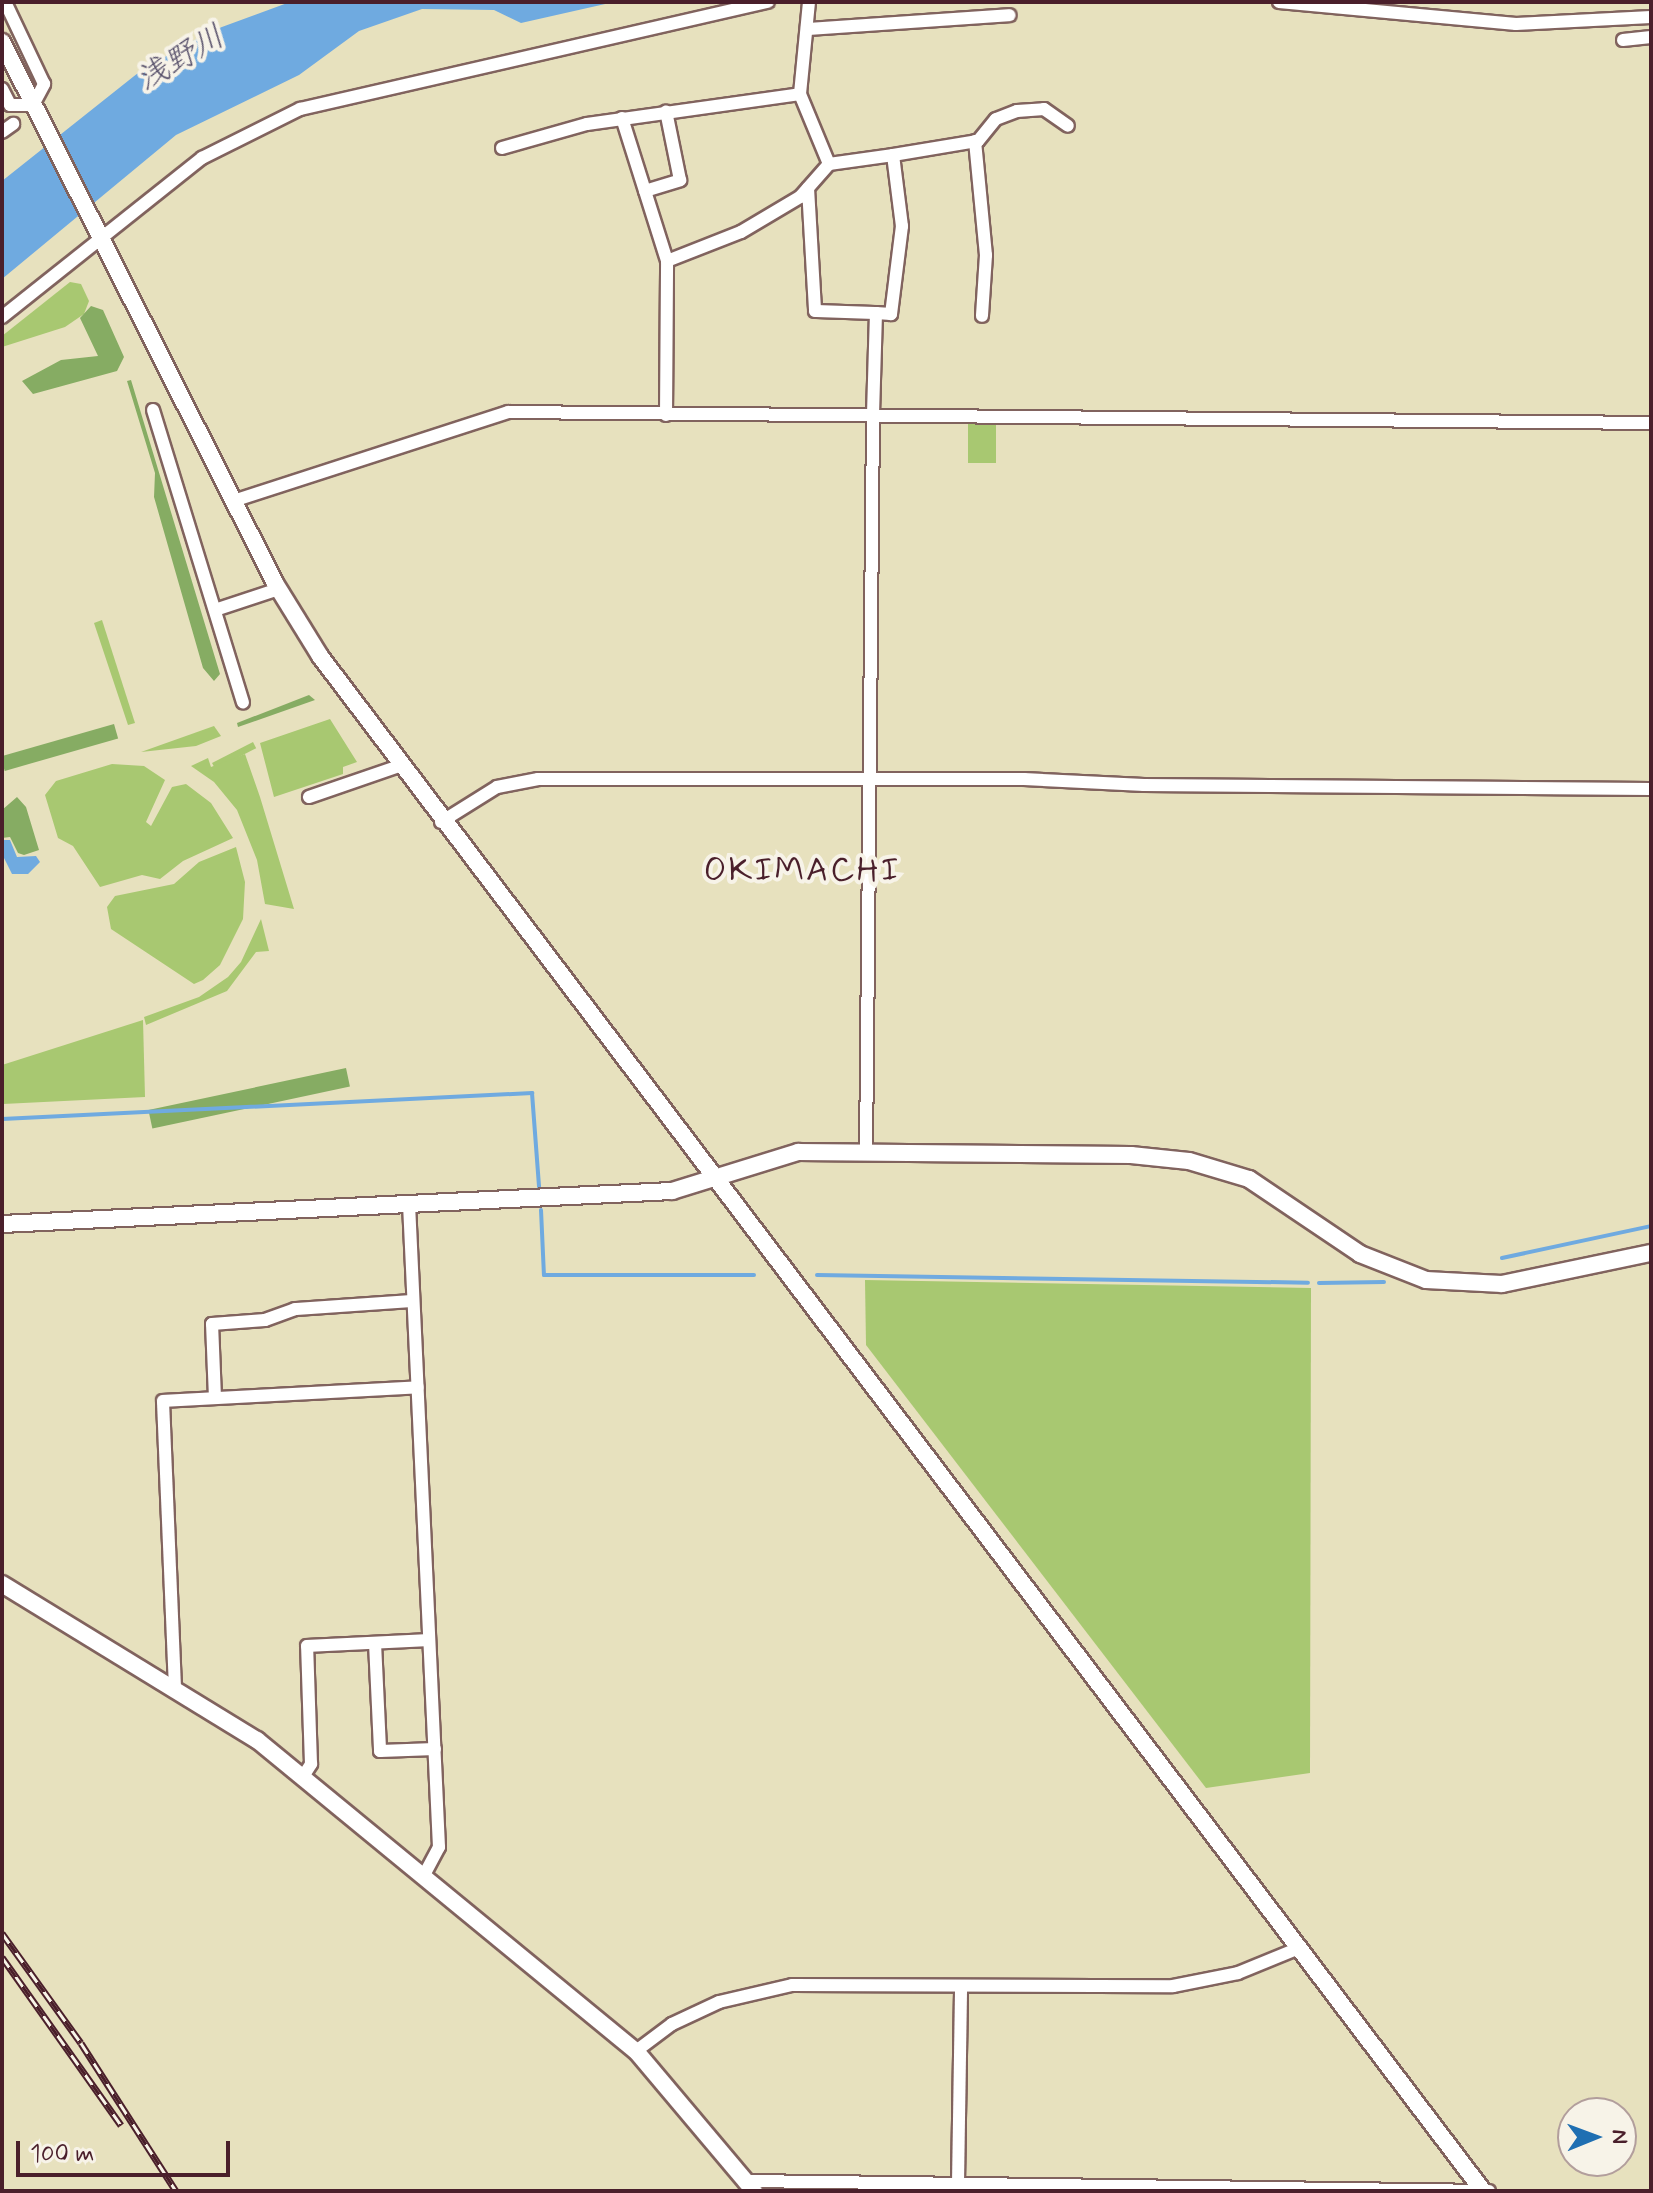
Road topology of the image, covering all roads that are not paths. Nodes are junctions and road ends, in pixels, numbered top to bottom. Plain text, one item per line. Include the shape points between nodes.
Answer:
1 (5, 2) edge
2 (768, 2) edge
3 (809, 2) edge
4 (1279, 2) edge
5 (1010, 15) dead end
6 (1651, 17) edge
7 (807, 29) junction
8 (1651, 37) edge
9 (1623, 40) dead end
10 (2, 42) edge
11 (2, 89) edge
12 (800, 94) junction
13 (35, 109) junction
14 (666, 111) junction
15 (622, 118) junction
16 (13, 124) dead end
17 (1068, 126) dead end
18 (2, 132) edge
19 (975, 141) junction
20 (502, 148) dead end
21 (893, 155) junction
22 (829, 164) junction
23 (808, 188) junction
24 (645, 191) junction
25 (98, 233) junction
26 (667, 261) junction
27 (876, 313) junction
28 (982, 316) dead end
29 (2, 317) edge
30 (153, 410) dead end
31 (666, 415) junction
32 (873, 415) junction
33 (1651, 423) edge
34 (233, 501) junction
35 (279, 589) junction
36 (215, 610) junction
37 (243, 702) dead end
38 (399, 766) junction
39 (867, 780) junction
40 (1651, 789) edge
41 (309, 797) dead end
42 (441, 822) junction
43 (866, 1152) junction
44 (714, 1181) junction
45 (409, 1204) junction
46 (2, 1224) edge
47 (1651, 1253) edge
48 (413, 1301) junction
49 (418, 1387) junction
50 (215, 1398) junction
51 (2, 1584) edge
52 (429, 1640) junction
53 (375, 1643) junction
54 (175, 1688) junction
55 (435, 1749) junction
56 (302, 1778) junction
57 (423, 1877) junction
58 (1299, 1948) junction
59 (961, 1986) junction
60 (636, 2051) junction
61 (958, 2183) junction
62 (750, 2186) edge
63 (1304, 2190) edge
64 (1485, 2191) edge

1 - 13 street via 44,84
2 - 25 street via 300,109 202,158
3 - 7 street
4 - 6 street via 1516,24
5 - 7 street
7 - 12 street
8 - 9 street
10 - 13 street
11 - 13 street via 10,105
12 - 14 street
12 - 22 street
13 - 25 street
14 - 15 street
14 - 24 street via 680,180
15 - 20 street
15 - 24 street
16 - 18 street
17 - 19 street via 1044,109 1017,111 996,119
19 - 21 street
19 - 28 street via 986,255
21 - 22 street
21 - 27 street via 900,240 891,314
22 - 23 street
23 - 26 street via 741,232
23 - 27 street via 815,311
24 - 26 street
25 - 29 street
25 - 34 street
26 - 31 street
27 - 32 street
30 - 36 street
31 - 32 street
31 - 34 street via 508,412
32 - 33 street
32 - 39 street
34 - 35 street
35 - 36 street
35 - 38 street
36 - 37 street
38 - 41 street
38 - 42 street
39 - 40 street
39 - 42 street via 538,779 497,787
39 - 43 street
42 - 44 street
43 - 44 street via 777,1156
43 - 47 street via 1131,1155 1189,1161 1272,1191 1373,1260 1446,1283 1502,1284
44 - 45 street via 672,1191
44 - 58 street
45 - 46 street
45 - 48 street
48 - 49 street
48 - 50 street via 295,1309 265,1320 212,1324
49 - 50 street
49 - 52 street
50 - 54 street via 163,1401
51 - 54 street
52 - 53 street
52 - 55 street
53 - 55 street via 380,1751
53 - 56 street via 307,1646 311,1764
54 - 56 street via 257,1740
55 - 57 street via 439,1847
56 - 57 street
57 - 60 street
58 - 59 street via 1238,1973 1173,1986
58 - 64 street
59 - 60 street via 811,1983 760,1991 672,2024
59 - 61 street
60 - 62 street
61 - 62 street
61 - 63 street
63 - 64 street

